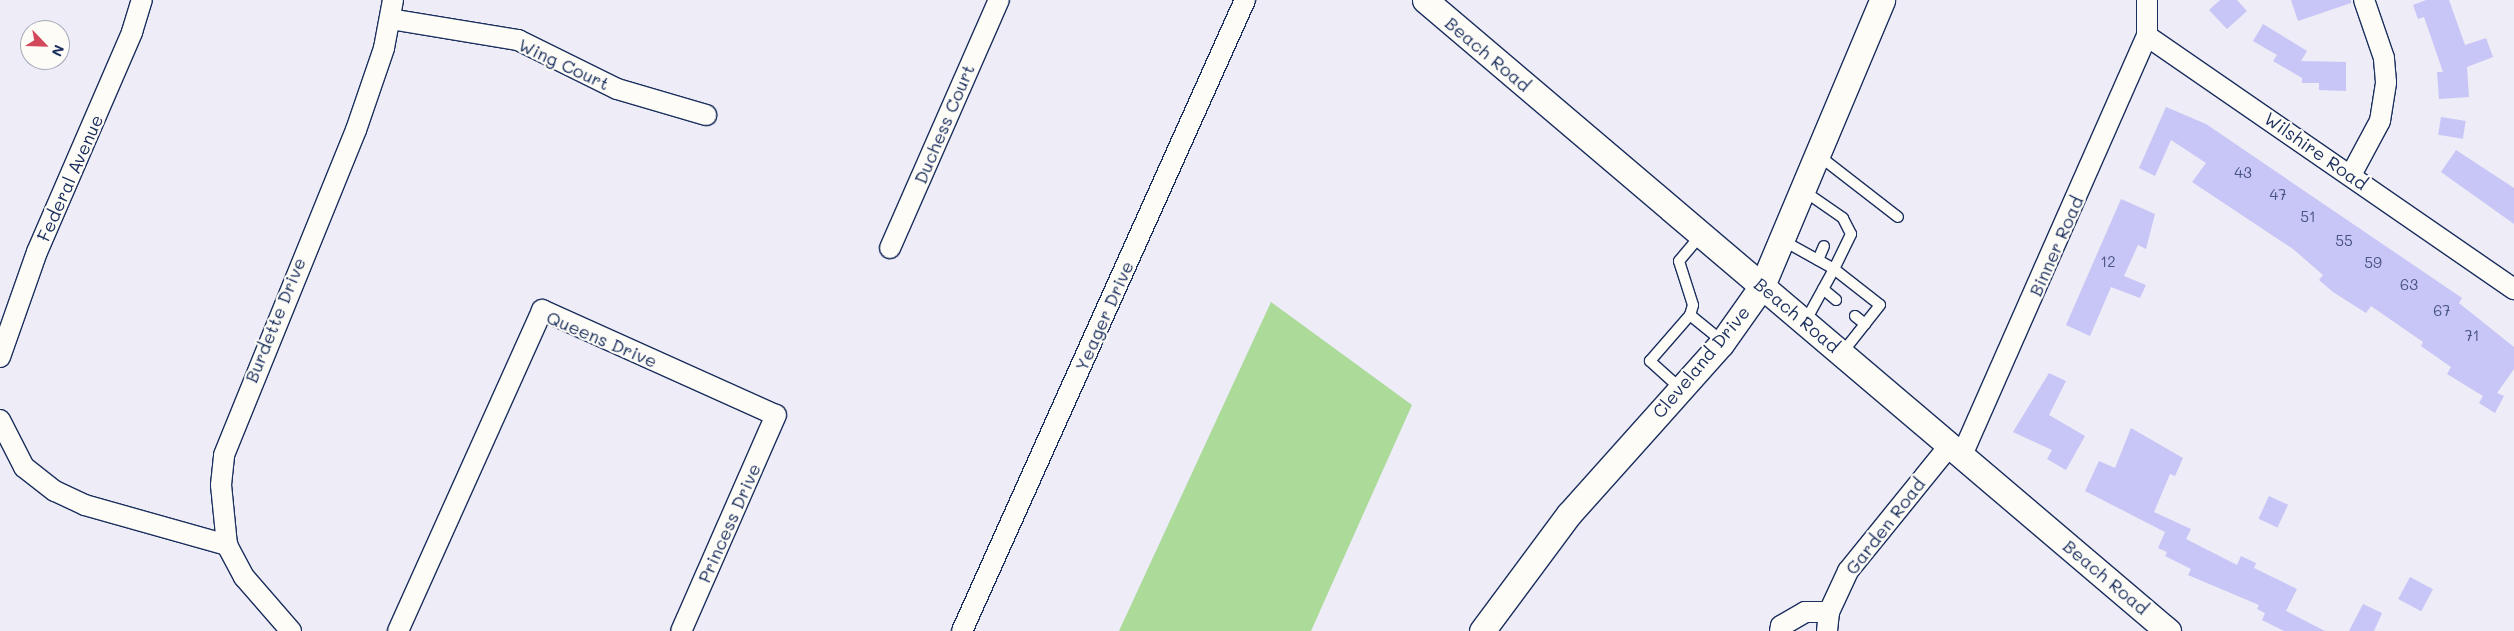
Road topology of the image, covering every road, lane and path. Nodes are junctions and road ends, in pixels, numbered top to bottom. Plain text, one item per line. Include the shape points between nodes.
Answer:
1 (142, 0) edge
2 (999, 0) edge
3 (1245, 0) edge
4 (1425, 0) edge
5 (1882, 0) edge
6 (2147, 0) edge
7 (2364, 0) edge
8 (392, 9) edge
9 (2147, 36) junction
10 (706, 115) dead end
11 (1818, 155) junction
12 (2351, 175) junction
13 (1804, 191) junction
14 (1898, 217) dead end
15 (1702, 234) junction
16 (1782, 240) junction
17 (1824, 246) dead end
18 (890, 248) dead end
19 (1818, 260) junction
20 (1834, 269) junction
21 (1762, 286) junction
22 (2514, 289) edge
23 (1823, 290) junction
24 (1836, 300) dead end
25 (1690, 315) junction
26 (1855, 316) dead end
27 (1805, 322) junction
28 (1865, 324) junction
29 (1723, 342) junction
30 (1842, 353) junction
31 (0, 357) edge
32 (1681, 389) junction
33 (776, 416) joint
34 (0, 420) edge
35 (1956, 450) junction
36 (227, 545) junction
37 (1828, 622) edge
38 (291, 631) edge
39 (398, 631) edge
40 (681, 631) edge
41 (962, 631) edge
42 (1482, 631) edge
43 (1780, 631) edge
44 (2168, 631) edge

1 - 31 street, Federal Avenue via 132,32 37,252
2 - 18 street, Duchess Court
3 - 41 street, Yeager Drive
4 - 15 street, Beach Road
5 - 11 street, Cleveland Drive
6 - 9 street
7 - 12 street via 2384,58 2386,82 2380,120
8 - 10 street, Wing Court via 518,40 617,89
8 - 36 street, Burdette Drive via 356,130 224,455 221,485
9 - 12 street, Wilshire Road
9 - 35 street, Binner Road
11 - 13 street, Cleveland Drive
11 - 14 lane
12 - 22 street, Wilshire Road
13 - 16 street, Cleveland Drive
13 - 20 lane via 1851,234
15 - 21 street, Beach Road
15 - 25 lane via 1679,261 1693,305
16 - 19 lane
16 - 21 street, Cleveland Drive
17 - 19 lane
19 - 20 lane
20 - 23 lane
20 - 28 lane via 1880,305
21 - 27 street, Beach Road
21 - 29 street, Cleveland Drive
23 - 24 lane
23 - 27 lane
25 - 29 lane
25 - 32 lane via 1650,361
26 - 28 lane
27 - 30 street, Beach Road
28 - 30 lane
29 - 32 street, Cleveland Drive
30 - 35 street, Beach Road
32 - 42 street, Cleveland Drive via 1569,514
33 - 39 street, Queens Drive via 542,310
33 - 40 street, Princess Drive
34 - 36 street via 24,467 55,492 85,505
35 - 37 street, Garden Road via 1848,571
35 - 44 street, Beach Road
36 - 38 street, Burdette Drive via 244,577
37 - 43 street, Garden Road via 1805,612 1780,626

